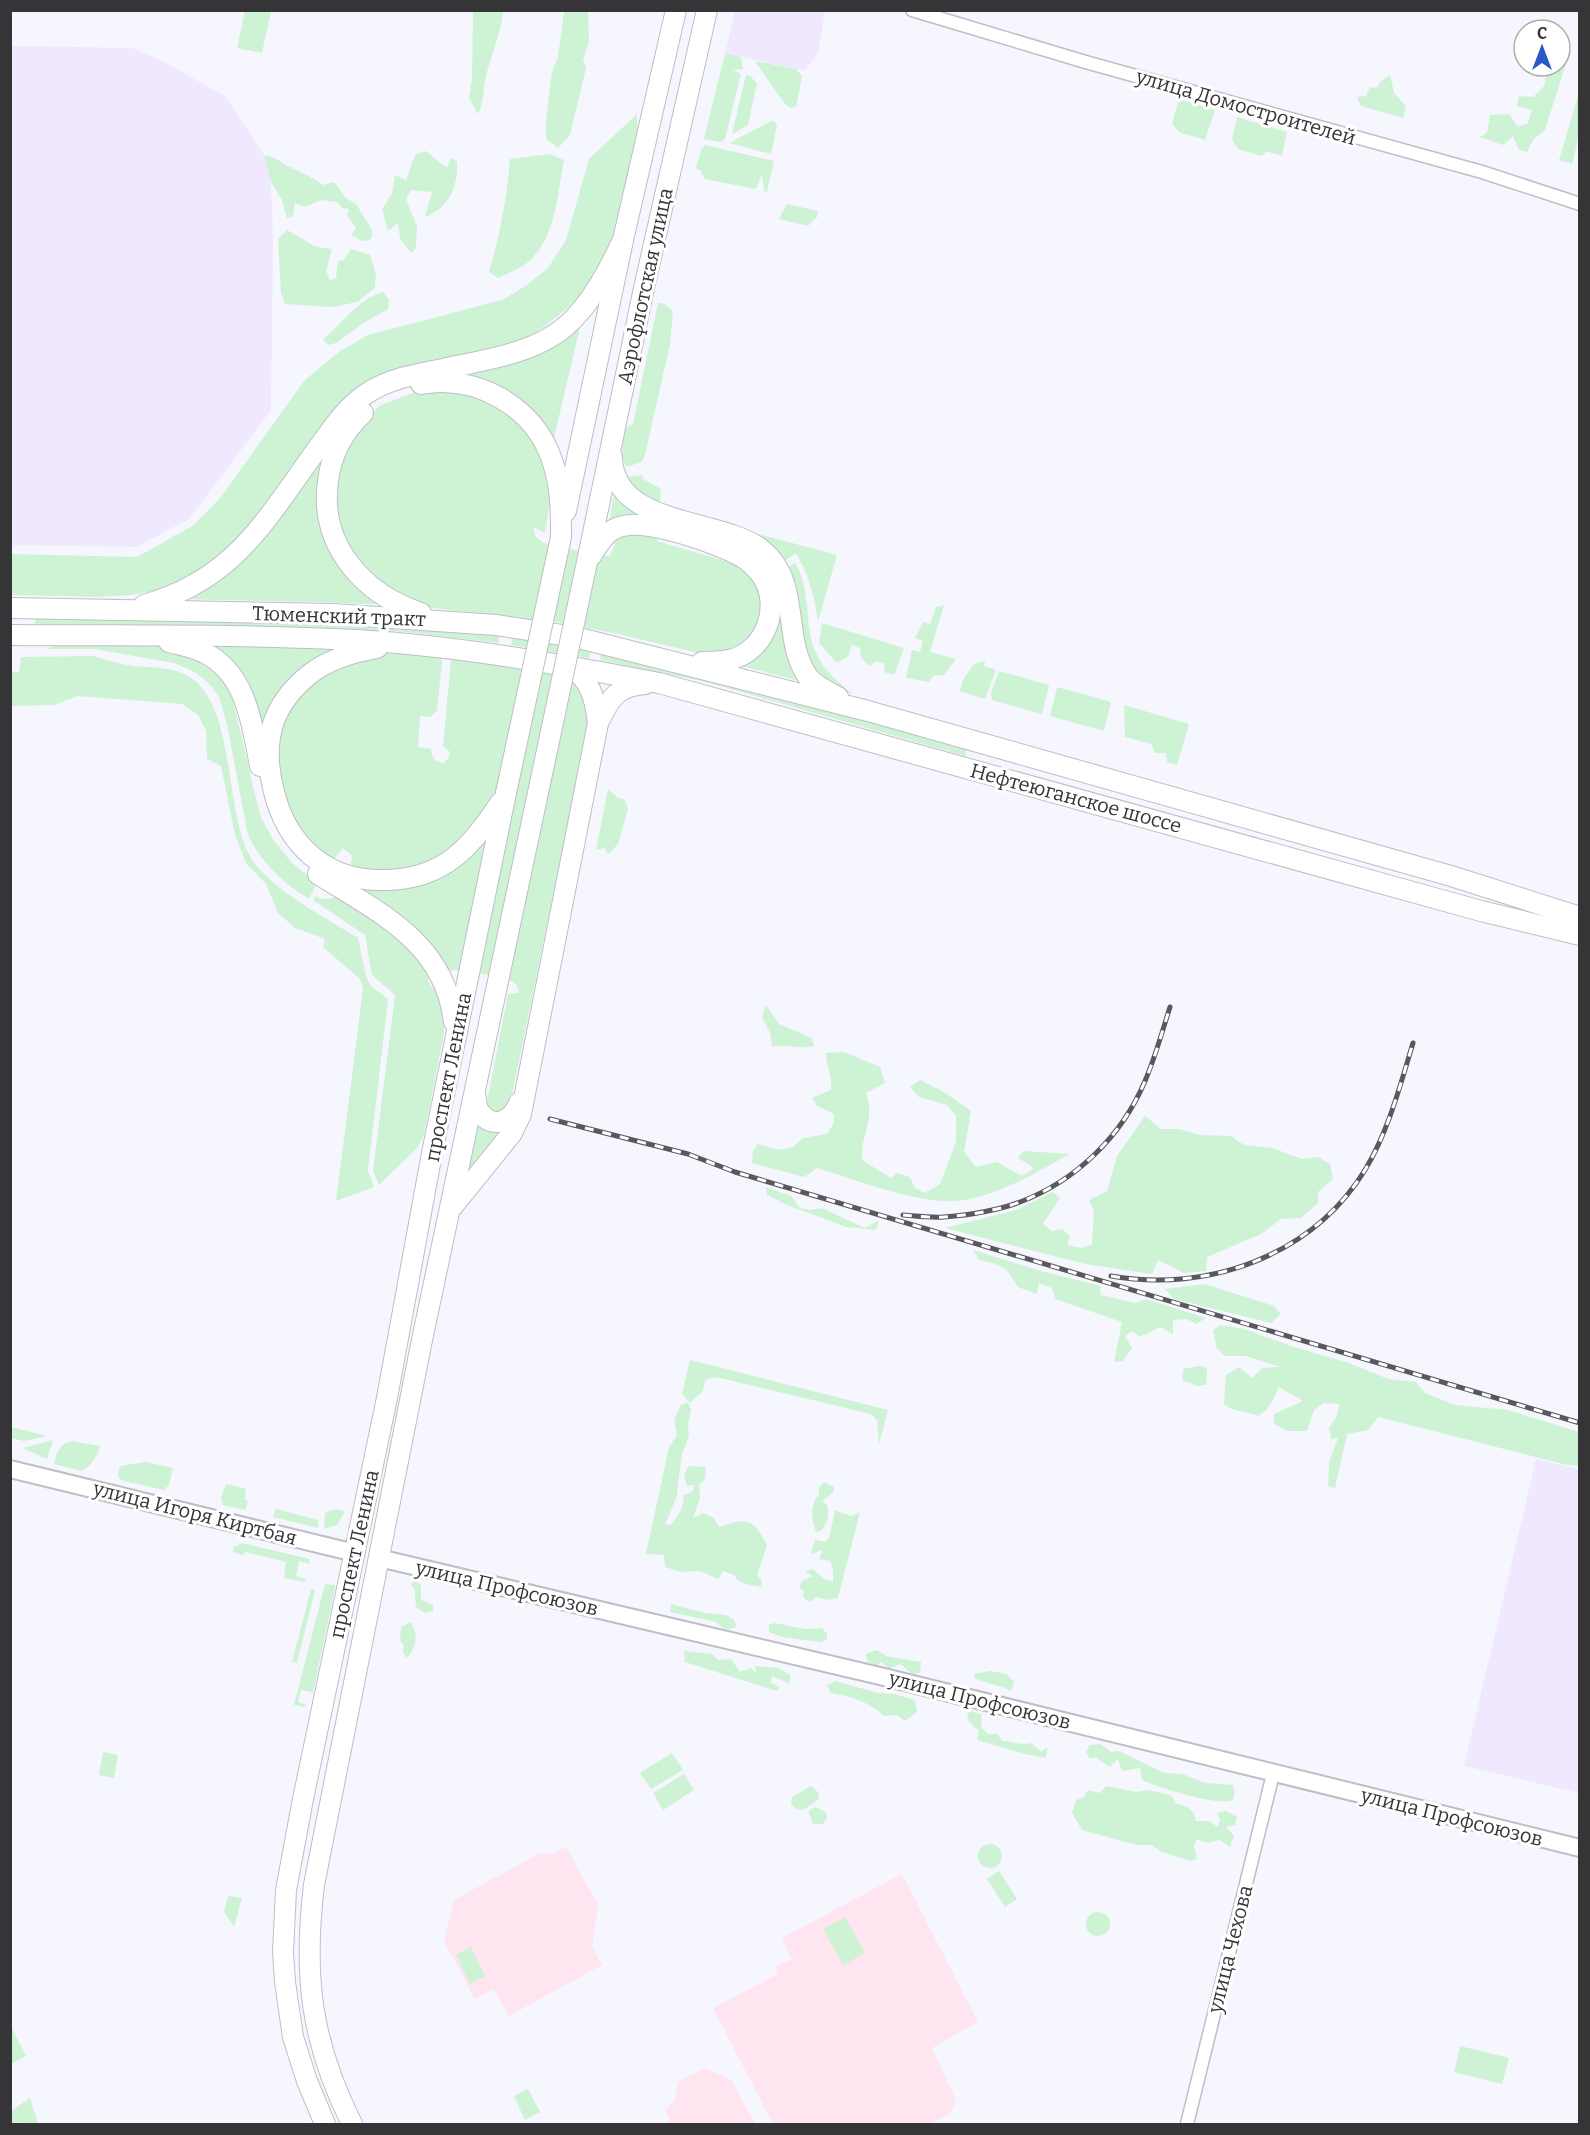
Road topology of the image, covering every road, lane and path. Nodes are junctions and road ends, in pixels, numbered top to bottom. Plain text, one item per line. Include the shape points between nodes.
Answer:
1 (676, 10) edge
2 (707, 10) edge
3 (912, 10) edge
4 (1580, 204) edge
5 (623, 240) junction
6 (614, 430) junction
7 (561, 537) junction
8 (592, 550) junction
9 (10, 608) edge
10 (110, 610) junction
11 (444, 620) junction
12 (10, 635) edge
13 (143, 636) junction
14 (432, 647) junction
15 (663, 658) junction
16 (571, 666) junction
17 (659, 683) junction
18 (868, 711) junction
19 (598, 723) junction
20 (507, 793) junction
21 (325, 873) junction
22 (1580, 917) edge
23 (1580, 935) edge
24 (452, 1055) junction
25 (525, 1086) junction
26 (475, 1090) junction
27 (449, 1210) junction
28 (10, 1469) edge
29 (355, 1553) junction
30 (379, 1558) junction
31 (1273, 1774) junction
32 (1580, 1848) edge
33 (325, 2124) edge
34 (352, 2124) edge
35 (1187, 2124) edge

1 - 5 main road, Аэрофлотская улица
2 - 6 main road, Аэрофлотская улица
3 - 4 street, улица Домостроителей via 1482,172
5 - 7 main road, Аэрофлотская улица
5 - 10 main road via 604,278 582,310 564,327 546,339 511,352 401,378 367,393 337,422 259,528 228,563 173,596
6 - 8 main road, Аэрофлотская улица
6 - 18 main road via 613,472 622,488 639,505 760,549 783,578 797,650 809,678 825,691
7 - 11 main road via 560,497 552,460 537,431 514,407 484,390 448,382 399,390 373,404 350,427 331,464 328,517 334,539 352,568 376,591 398,604
7 - 20 main road, проспект Ленина, bridge
8 - 15 main road via 613,529 641,525 718,547 742,557 761,575 771,601 769,621 749,651 731,660
8 - 26 main road, проспект Ленина, bridge
9 - 10 main road, Тюменский тракт
10 - 11 main road, Тюменский тракт
11 - 15 main road, Тюменский тракт via 575,637
12 - 13 main road, Тюменский тракт
13 - 14 main road, Тюменский тракт via 257,636
13 - 21 main road via 205,652 232,677 246,705 275,830 304,866
14 - 16 main road, Тюменский тракт
14 - 21 main road via 384,647 332,661 297,686 279,711 267,752 276,800 286,825
15 - 18 main road, Нефтеюганское шоссе
16 - 17 main road, Нефтеюганское шоссе
16 - 19 main road via 591,690
17 - 19 main road via 631,685 616,693
17 - 23 main road, Нефтеюганское шоссе
18 - 22 main road, Нефтеюганское шоссе via 1440,873
19 - 25 main road
20 - 21 main road via 479,834 442,867 419,877 395,880 361,880
20 - 24 main road, проспект Ленина
21 - 24 main road via 410,935 438,969 452,1004
24 - 29 main road, проспект Ленина
25 - 26 main road via 516,1111 508,1120 497,1122 479,1111
25 - 27 main road via 512,1133
26 - 27 main road, проспект Ленина
27 - 30 main road, проспект Ленина
28 - 29 main road, улица Игоря Киртбая
29 - 30 main road, улица Игоря Киртбая
29 - 33 main road, проспект Ленина via 290,1861 284,1921 285,1982 293,2037
30 - 31 main road, улица Профсоюзов
30 - 34 main road, проспект Ленина via 329,1803 309,1929 311,1993 322,2050
31 - 32 main road, улица Профсоюзов
31 - 35 street, улица Чехова

